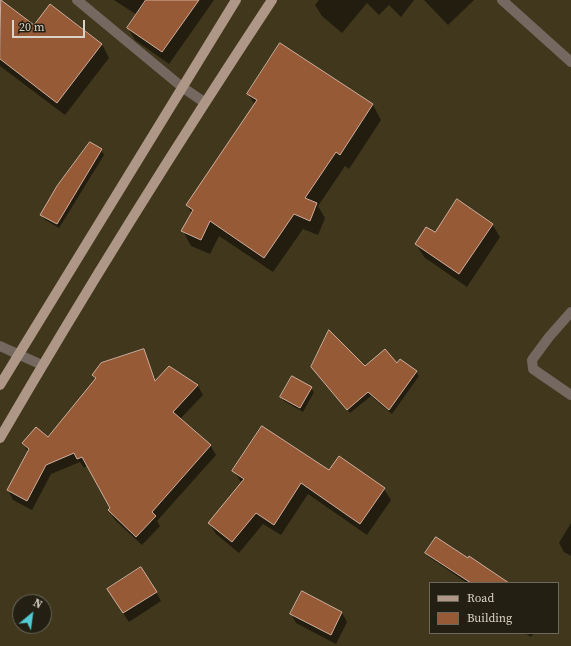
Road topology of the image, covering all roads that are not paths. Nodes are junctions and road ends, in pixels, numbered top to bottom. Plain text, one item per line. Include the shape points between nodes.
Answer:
1 (77, 0) edge
2 (236, 0) edge
3 (272, 0) edge
4 (502, 0) edge
5 (571, 62) edge
6 (182, 87) junction
7 (204, 102) junction
8 (571, 312) edge
9 (0, 346) edge
10 (18, 354) junction
11 (42, 365) junction
12 (0, 385) edge
13 (571, 395) edge
14 (0, 438) edge

1 - 6 street
2 - 6 main road
3 - 7 main road
4 - 5 street
6 - 7 street
6 - 10 main road
7 - 11 main road
8 - 13 street via 532,360 533,369
9 - 10 street
10 - 11 street
10 - 12 main road
11 - 14 main road

